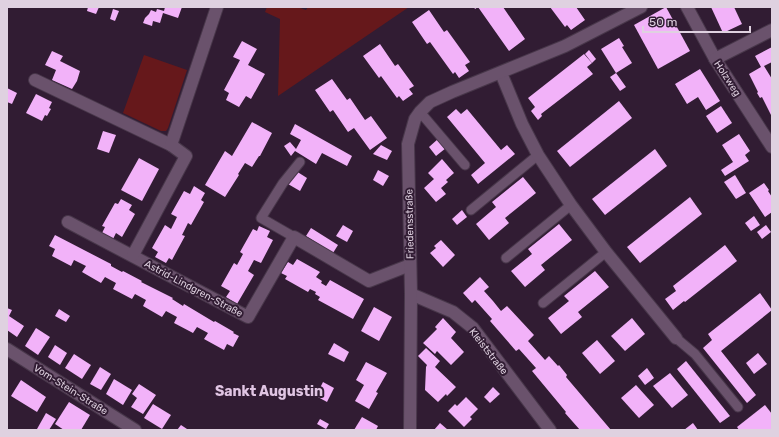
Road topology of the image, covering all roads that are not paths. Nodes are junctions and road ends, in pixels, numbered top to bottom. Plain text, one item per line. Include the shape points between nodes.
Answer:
1 (217, 7) edge
2 (642, 7) edge
3 (687, 7) edge
4 (772, 30) edge
5 (715, 59) junction
6 (501, 73) junction
7 (36, 80) dead end
8 (420, 112) junction
9 (171, 145) junction
10 (772, 147) edge
11 (538, 156) junction
12 (300, 162) dead end
13 (465, 165) dead end
14 (571, 205) junction
15 (471, 210) dead end
16 (68, 222) dead end
17 (294, 237) junction
18 (606, 252) junction
19 (133, 255) junction
20 (506, 258) dead end
21 (410, 265) junction
22 (411, 294) junction
23 (543, 304) dead end
24 (676, 338) joint
25 (7, 349) edge
26 (738, 407) dead end
27 (135, 430) edge
28 (410, 430) edge
29 (550, 430) edge

1 - 9 street
2 - 6 street, Friedensstraße via 565,46
3 - 5 street, Holzweg
4 - 5 street
5 - 10 street, Holzweg
6 - 8 street, Friedensstraße via 430,102
6 - 11 street
7 - 9 street, Astrid-Lindgren-Straße
8 - 13 lane
8 - 21 street, Friedensstraße via 415,119 408,144
9 - 19 street, Astrid-Lindgren-Straße via 186,156
11 - 14 street
11 - 15 lane
12 - 17 lane via 261,218
14 - 18 street
14 - 20 lane
16 - 19 street, Astrid-Lindgren-Straße
17 - 19 street, Astrid-Lindgren-Straße via 248,317
17 - 21 street via 369,281
18 - 23 lane
18 - 24 street
21 - 22 street, Friedensstraße
22 - 28 street, Friedensstraße
22 - 29 street, Kleiststraße via 453,312 473,328
24 - 26 lane via 695,354
25 - 27 street, Vom-Stein-Straße

